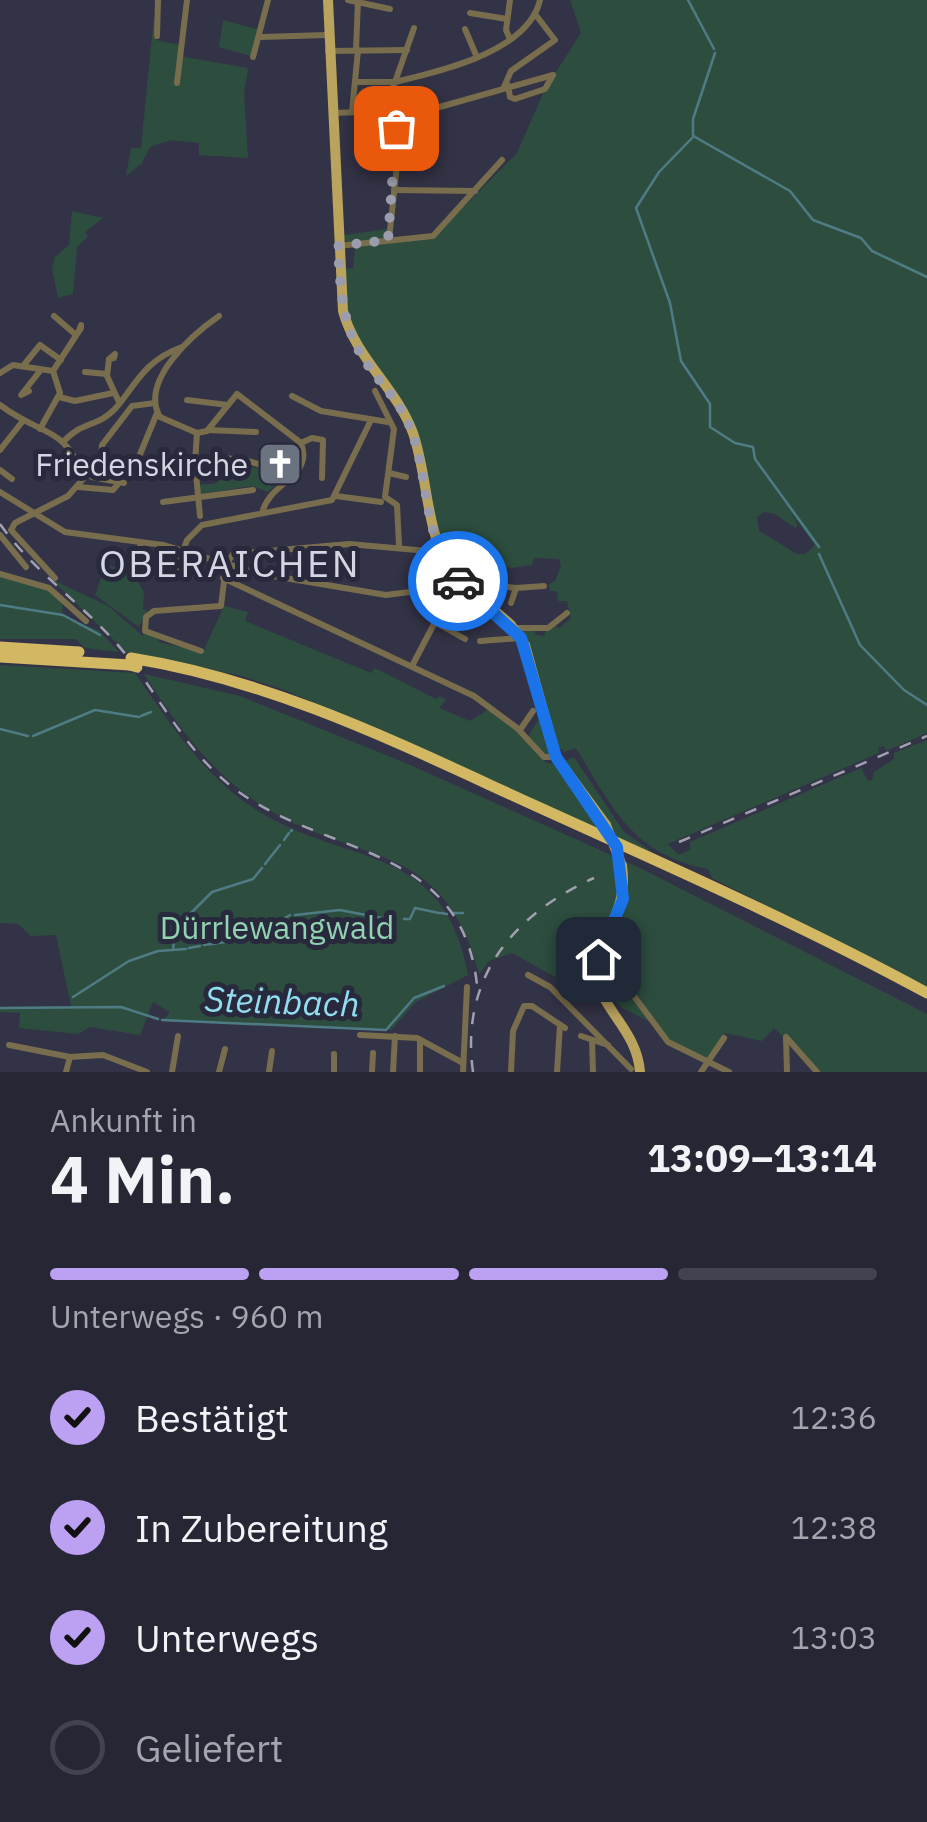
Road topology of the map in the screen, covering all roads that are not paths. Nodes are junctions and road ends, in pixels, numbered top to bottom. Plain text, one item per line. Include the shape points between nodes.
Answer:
1 (158, 0) edge
2 (187, 0) edge
3 (268, 0) edge
4 (328, 0) edge
5 (348, 0) edge
6 (510, 0) edge
7 (540, 0) edge
8 (358, 1) edge
9 (390, 10) dead end
10 (470, 13) dead end
11 (535, 14) junction
12 (507, 19) junction
13 (414, 28) dead end
14 (465, 28) dead end
15 (327, 35) junction
16 (157, 36) dead end
17 (261, 37) junction
18 (510, 39) junction
19 (328, 50) junction
20 (357, 50) junction
21 (407, 50) junction
22 (476, 55) junction
23 (254, 57) dead end
24 (357, 82) junction
25 (395, 82) junction
26 (177, 83) dead end
27 (506, 86) junction
28 (384, 108) junction
29 (331, 112) junction
30 (352, 112) junction
31 (396, 113) junction
32 (502, 160) dead end
33 (394, 190) junction
34 (475, 192) junction
35 (388, 240) junction
36 (338, 246) junction
37 (54, 316) dead end
38 (219, 316) dead end
39 (183, 347) junction
40 (108, 359) dead end
41 (60, 360) junction
42 (23, 366) junction
43 (40, 371) junction
44 (52, 371) junction
45 (85, 372) dead end
46 (0, 373) edge
47 (107, 374) junction
48 (29, 391) dead end
49 (375, 391) dead end
50 (114, 392) junction
51 (292, 396) dead end
52 (59, 397) junction
53 (187, 400) dead end
54 (119, 402) junction
55 (155, 404) junction
56 (0, 405) edge
57 (228, 405) junction
58 (157, 413) junction
59 (371, 420) junction
60 (22, 422) junction
61 (389, 422) junction
62 (40, 429) junction
63 (206, 430) junction
64 (394, 431) junction
65 (256, 432) dead end
66 (197, 433) junction
67 (414, 438) junction
68 (65, 440) junction
69 (301, 443) junction
70 (0, 450) edge
71 (194, 458) junction
72 (100, 462) junction
73 (136, 464) junction
74 (0, 470) edge
75 (389, 473) junction
76 (88, 477) junction
77 (406, 477) dead end
78 (322, 478) dead end
79 (12, 479) dead end
80 (282, 482) junction
81 (78, 487) junction
82 (253, 490) dead end
83 (0, 492) edge
84 (198, 496) junction
85 (336, 496) junction
86 (163, 502) dead end
87 (380, 502) dead end
88 (263, 510) junction
89 (32, 515) junction
90 (200, 516) dead end
91 (0, 535) edge
92 (140, 542) junction
93 (399, 546) junction
94 (182, 550) junction
95 (439, 552) junction
96 (226, 565) junction
97 (26, 568) dead end
98 (0, 574) edge
99 (55, 578) dead end
100 (224, 578) junction
101 (460, 584) junction
102 (544, 586) dead end
103 (516, 588) junction
104 (511, 603) dead end
105 (568, 613) dead end
106 (86, 622) dead end
107 (518, 633) junction
108 (465, 639) dead end
109 (480, 641) dead end
110 (0, 647) edge
111 (201, 651) dead end
112 (0, 657) edge
113 (130, 662) junction
114 (412, 666) junction
115 (533, 711) dead end
116 (520, 730) junction
117 (556, 757) junction
118 (601, 952) junction
119 (528, 975) dead end
120 (467, 987) dead end
121 (927, 993) edge
122 (927, 1002) edge
123 (360, 1035) dead end
124 (178, 1036) dead end
125 (395, 1036) junction
126 (581, 1036) dead end
127 (724, 1038) dead end
128 (420, 1040) junction
129 (592, 1040) junction
130 (8, 1046) dead end
131 (610, 1046) junction
132 (226, 1050) dead end
133 (272, 1051) dead end
134 (373, 1052) dead end
135 (334, 1054) dead end
136 (70, 1057) junction
137 (708, 1064) junction
138 (463, 1067) edge
139 (634, 1071) edge
140 (66, 1072) edge
141 (147, 1072) edge
142 (172, 1072) edge
143 (219, 1072) edge
144 (269, 1072) edge
145 (334, 1072) edge
146 (372, 1072) edge
147 (393, 1072) edge
148 (420, 1072) edge
149 (510, 1072) edge
150 (557, 1072) edge
151 (593, 1072) edge
152 (701, 1072) edge
153 (730, 1072) edge
154 (787, 1072) edge
155 (817, 1072) edge

1 - 16 street
2 - 26 street
3 - 17 street
4 - 15 main road
5 - 8 street
6 - 12 street
7 - 11 street
8 - 9 street
8 - 20 street
10 - 12 street
11 - 18 street
11 - 27 street via 555,40 511,71
12 - 18 street
13 - 21 street
14 - 22 street
15 - 17 street
15 - 19 main road
17 - 23 street
18 - 22 street
19 - 20 street
19 - 29 main road
20 - 21 street
20 - 24 street
21 - 25 street
22 - 25 street
24 - 25 street
24 - 30 street
25 - 28 street
27 - 27 street via 553,75 545,89 515,99
27 - 31 street via 436,109
28 - 30 street
28 - 31 street
29 - 30 street
29 - 36 main road
31 - 33 street
32 - 34 street
33 - 34 street
33 - 35 street
34 - 35 street via 433,236
35 - 36 street
36 - 67 main road via 346,323
37 - 41 street via 77,334
38 - 39 street
39 - 54 street via 150,362
39 - 55 street via 162,376
40 - 47 street
41 - 42 street via 40,345
41 - 44 street
42 - 43 street
42 - 46 street
43 - 44 street
43 - 48 street
44 - 52 street
45 - 47 street
47 - 50 street
49 - 61 street
50 - 52 street via 76,401
50 - 54 street
51 - 59 street via 321,411
52 - 62 street
53 - 57 street
54 - 68 street
55 - 58 street
55 - 72 street via 132,406 102,445
56 - 60 street
57 - 63 street
57 - 69 street via 237,394
58 - 66 street
58 - 73 street
59 - 61 street
59 - 85 street
60 - 62 street
60 - 70 street
61 - 64 street
62 - 68 street
63 - 65 street
63 - 66 street
64 - 67 street
64 - 75 street
66 - 71 street
67 - 95 main road
68 - 76 street
69 - 78 street via 322,440
69 - 80 street via 302,466
71 - 73 street
71 - 80 street via 260,465
71 - 84 street
72 - 73 street
72 - 76 street
74 - 79 street
75 - 77 street
75 - 93 street via 385,500 397,506
76 - 81 street
76 - 81 street via 121,484 113,490
80 - 88 street
81 - 89 street
82 - 84 street
83 - 89 street
84 - 86 street
84 - 90 street
85 - 87 street
85 - 88 street via 324,504
88 - 94 street via 202,525
89 - 92 street via 75,535
89 - 99 street via 11,532
91 - 97 street
92 - 94 street
92 - 94 street via 136,573 175,576
93 - 95 street
93 - 96 street via 237,553
94 - 96 street
95 - 101 main road
96 - 100 street
96 - 101 street via 386,595
98 - 106 street via 49,588
100 - 111 street via 220,606 146,617 145,631
100 - 114 street
101 - 103 street
101 - 107 main road
102 - 103 street
103 - 104 street
105 - 107 street via 548,628
107 - 109 street
107 - 117 main road
108 - 114 street via 435,622
110 - 113 highway
112 - 113 highway
113 - 121 highway via 230,680 346,720 782,918
113 - 122 highway via 255,694 356,732 793,931
114 - 116 street via 474,696
115 - 116 street
116 - 117 street via 544,757
117 - 118 main road, bridge via 606,825 622,866 621,909
118 - 137 street via 674,1046
118 - 139 main road via 598,984 633,1040
119 - 131 street via 550,987
120 - 138 street
123 - 125 street
124 - 142 street
125 - 128 street
125 - 147 street
126 - 129 street
127 - 137 street
128 - 138 street
128 - 148 street
129 - 131 street
129 - 151 street
130 - 136 street
131 - 139 street
132 - 143 street
133 - 144 street
134 - 146 street
135 - 145 street
136 - 140 street
136 - 141 street via 104,1055
137 - 152 street
137 - 153 street
149 - 150 street via 513,1031 524,1006 563,1027
154 - 155 street via 788,1042

